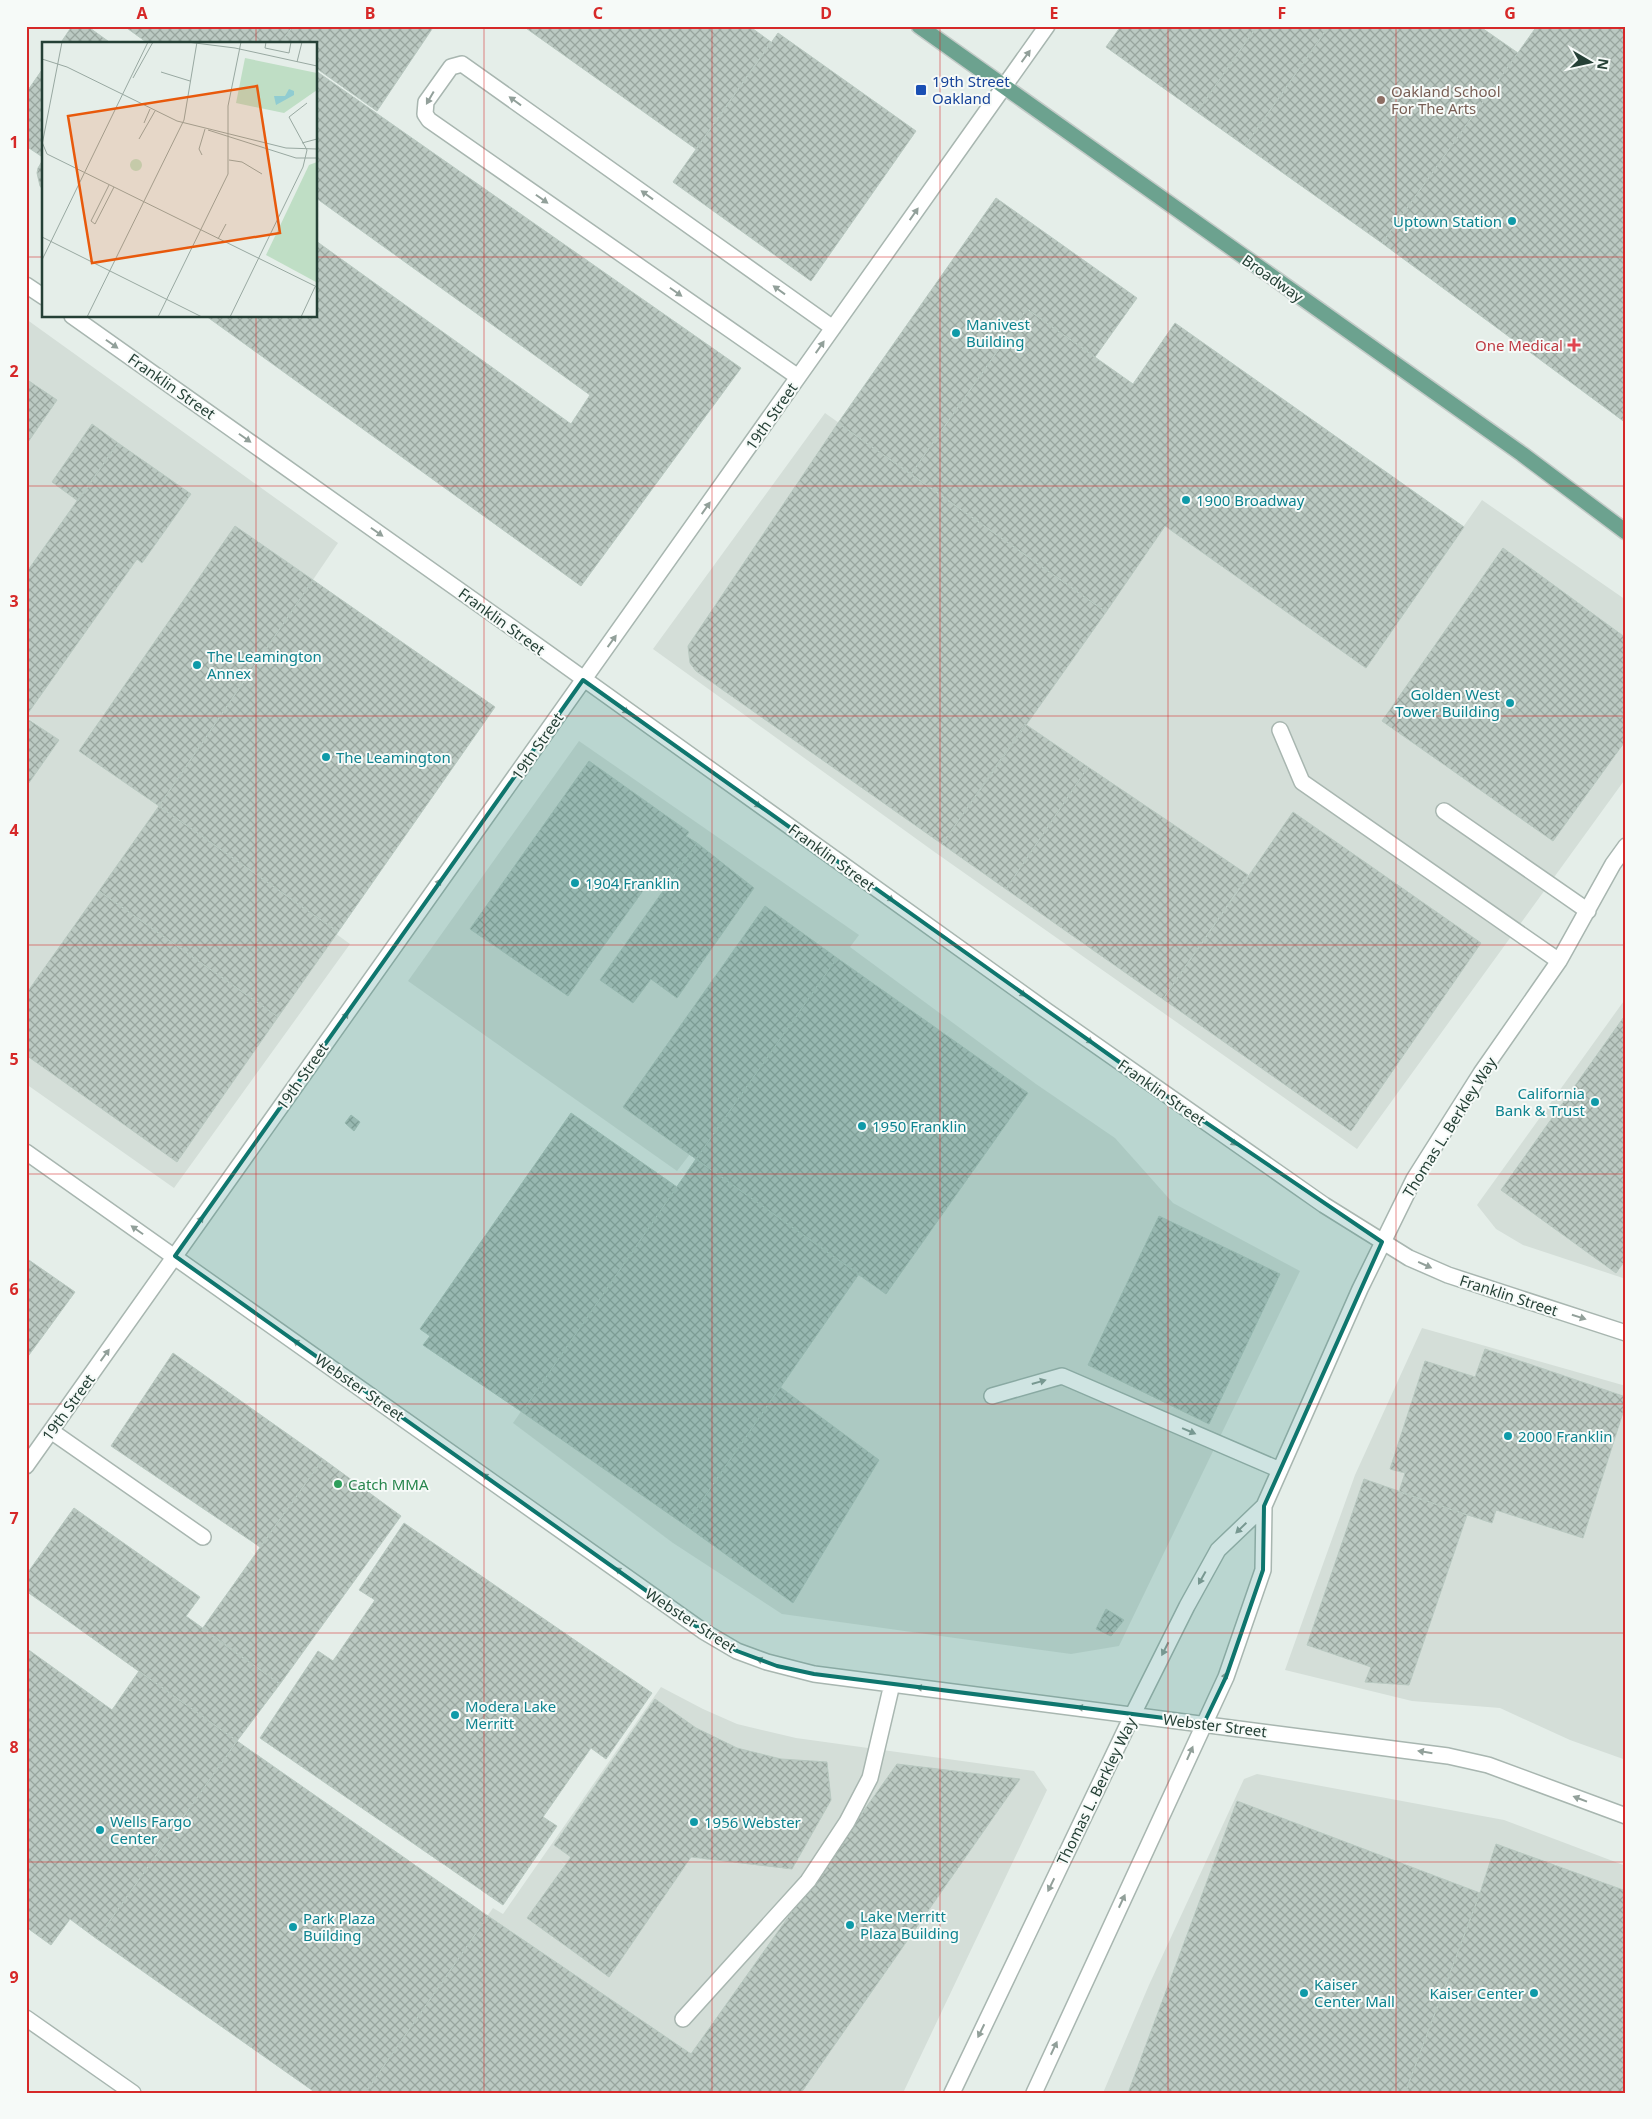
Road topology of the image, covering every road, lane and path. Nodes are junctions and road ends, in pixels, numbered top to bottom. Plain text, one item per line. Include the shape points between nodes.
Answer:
1 (919, 26) edge
2 (1047, 26) edge
3 (1004, 87) junction
4 (26, 284) edge
5 (42, 296) edge
6 (75, 318) edge
7 (833, 328) junction
8 (798, 377) junction
9 (1626, 532) edge
10 (584, 680) junction
11 (1280, 730) dead end
12 (1444, 811) dead end
13 (1626, 846) edge
14 (1588, 911) junction
15 (1558, 961) junction
16 (26, 1152) edge
17 (1382, 1242) junction
18 (175, 1256) junction
19 (1626, 1332) edge
20 (992, 1396) dead end
21 (51, 1431) junction
22 (26, 1466) edge
23 (1280, 1470) junction
24 (1264, 1506) junction
25 (203, 1537) dead end
26 (892, 1684) junction
27 (1132, 1714) junction
28 (1204, 1723) junction
29 (1626, 1816) edge
30 (26, 2018) edge
31 (683, 2019) dead end
32 (134, 2093) edge
33 (952, 2093) edge
34 (1034, 2093) edge

1 - 3 main road, Broadway
3 -> 2 street, 19th Street
7 -> 3 street, 19th Street
3 - 9 main road, Broadway via 1522,454
4 - 5 street
6 -> 10 street, Franklin Street
8 -> 7 street, 19th Street
7 -> 8 street via 462,64 452,67 426,102 425,114 429,120
10 -> 8 street, 19th Street
10 -> 17 street, Franklin Street via 1174,1101
18 -> 10 street, 19th Street
11 - 15 street via 1302,782
12 - 14 street
13 - 14 street, Thomas L. Berkley Way
14 - 15 street, Thomas L. Berkley Way
15 - 17 street, Thomas L. Berkley Way via 1481,1073 1414,1179
18 -> 16 street, Webster Street
17 -> 19 street, Franklin Street via 1448,1275
17 - 23 street, Thomas L. Berkley Way
21 -> 18 street, 19th Street
26 -> 18 street, Webster Street via 777,1666 737,1651 703,1631
20 -> 23 street via 1062,1376
21 - 22 street, 19th Street
21 - 25 street
23 - 24 street, Thomas L. Berkley Way
24 -> 27 street, Thomas L. Berkley Way via 1218,1550
28 -> 24 street, Thomas L. Berkley Way via 1226,1677 1263,1570
27 -> 26 street, Webster Street
26 - 31 street via 870,1778 851,1815 808,1881
27 - 28 street, Webster Street
27 -> 33 street, Thomas L. Berkley Way
29 -> 28 street, Webster Street via 1488,1765 1448,1756
34 -> 28 street, Thomas L. Berkley Way
30 - 32 street

